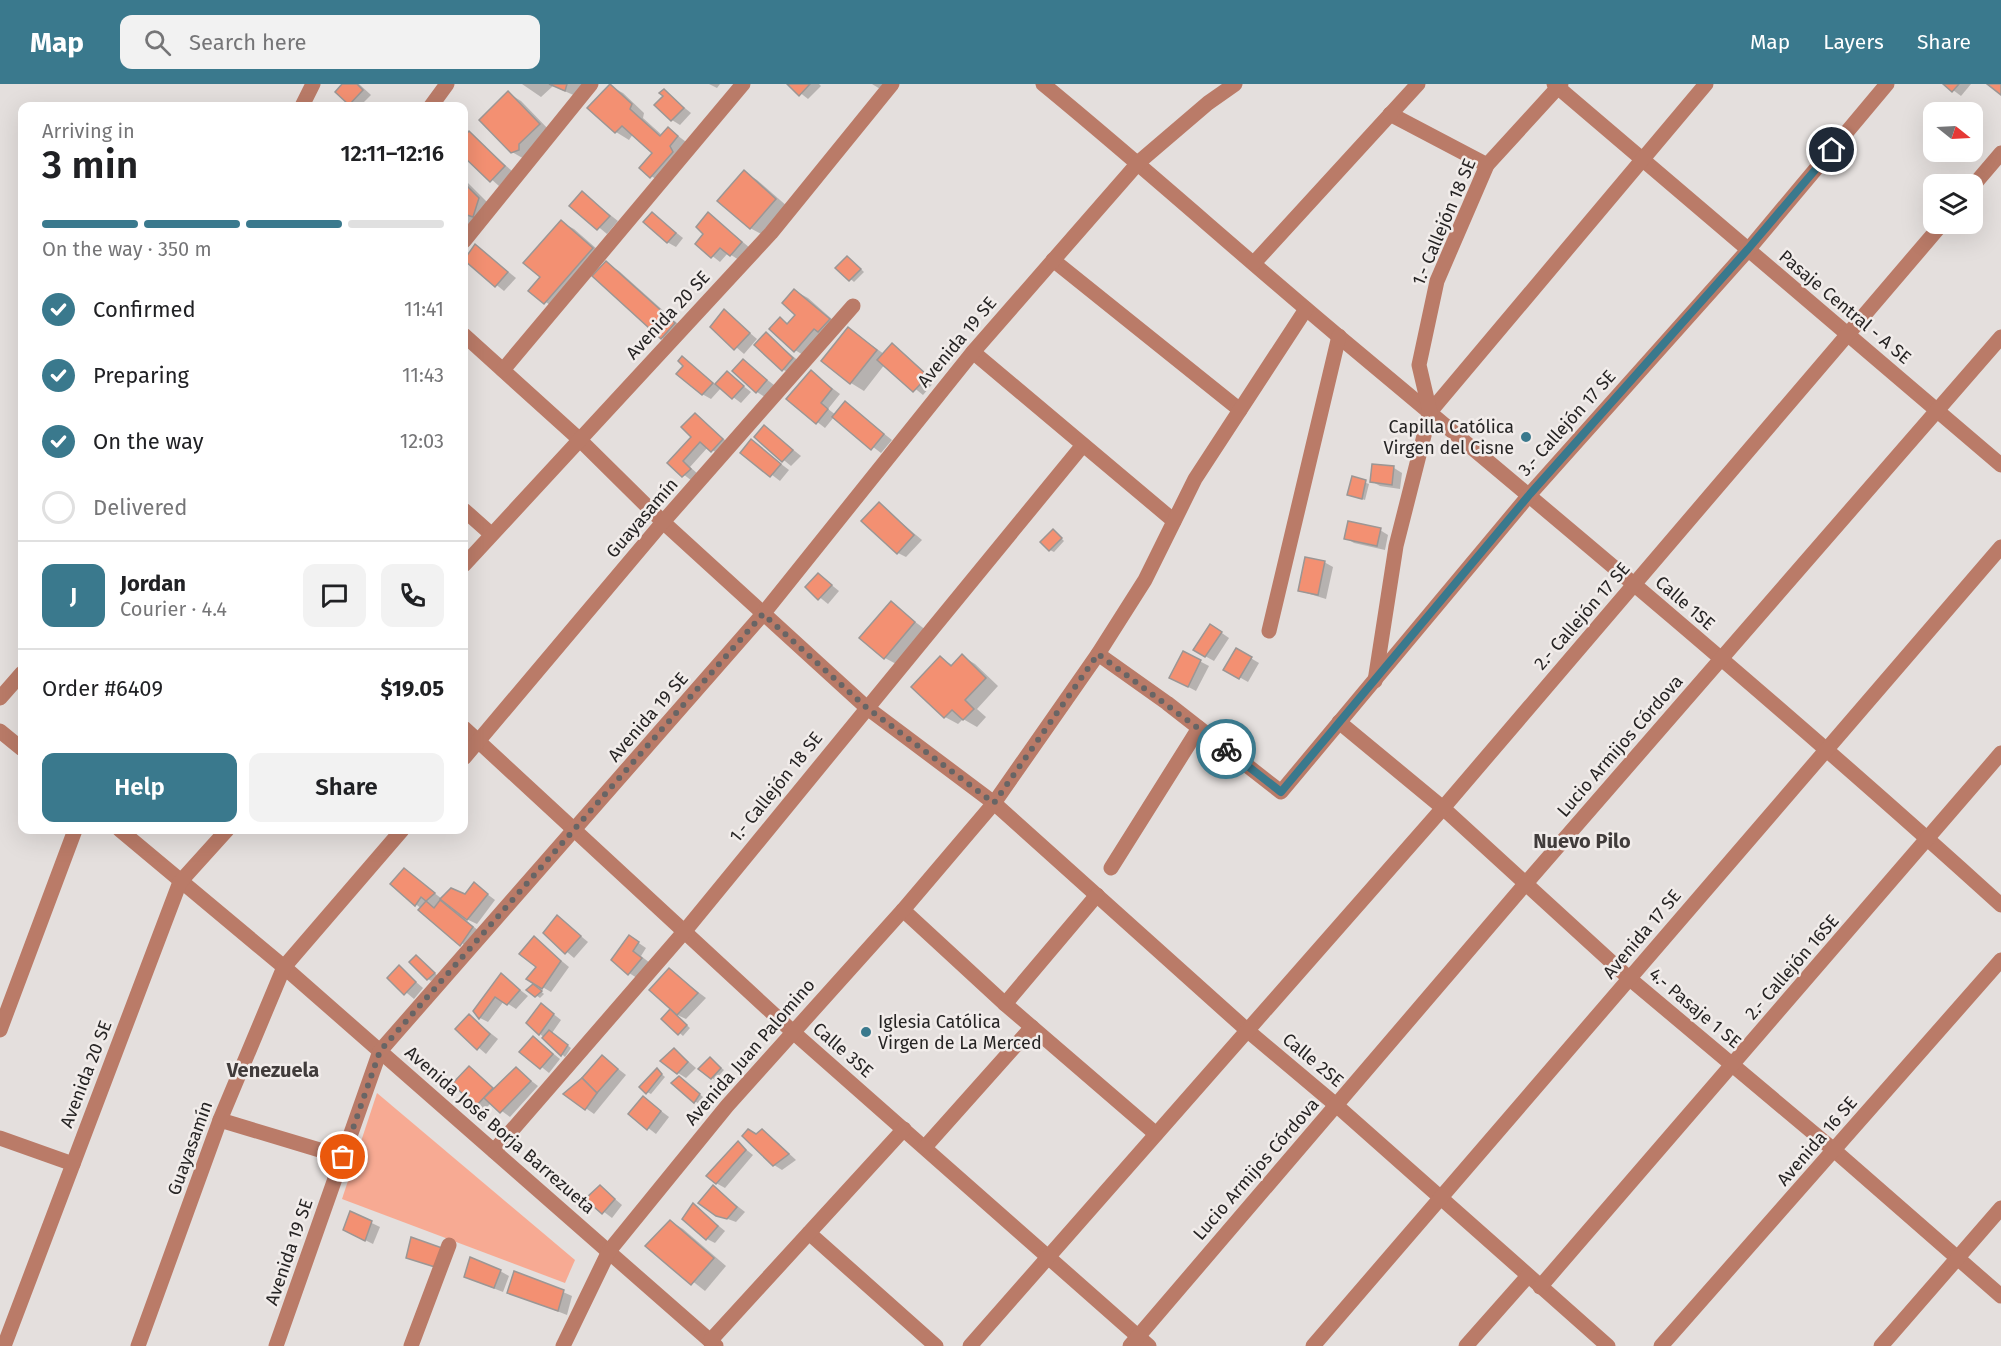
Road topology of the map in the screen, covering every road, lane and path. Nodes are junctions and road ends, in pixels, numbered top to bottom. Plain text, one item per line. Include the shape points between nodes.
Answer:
1 (313, 84) edge
2 (447, 84) edge
3 (591, 84) edge
4 (743, 84) edge
5 (892, 84) edge
6 (1043, 84) edge
7 (1235, 84) edge
8 (1418, 84) edge
9 (1706, 84) edge
10 (1887, 84) edge
11 (1558, 85) edge
12 (304, 102) edge
13 (434, 102) edge
14 (1390, 114) junction
15 (2001, 153) edge
16 (1642, 159) junction
17 (1139, 162) junction
18 (1487, 165) junction
19 (1983, 174) edge
20 (1934, 234) edge
21 (468, 236) edge
22 (1748, 249) junction
23 (1053, 260) junction
24 (1254, 263) junction
25 (852, 306) dead end
26 (1306, 309) junction
27 (1848, 335) junction
28 (1339, 336) junction
29 (2001, 337) edge
30 (468, 338) edge
31 (973, 352) junction
32 (502, 370) junction
33 (1240, 410) junction
34 (1937, 411) junction
35 (1430, 412) junction
36 (579, 438) junction
37 (1083, 445) junction
38 (2001, 465) edge
39 (1530, 494) junction
40 (468, 514) edge
41 (1174, 521) junction
42 (663, 522) junction
43 (490, 534) junction
44 (2001, 547) edge
45 (468, 561) edge
46 (1634, 584) junction
47 (763, 614) junction
48 (1269, 631) dead end
49 (1098, 654) junction
50 (1721, 660) junction
51 (18, 678) edge
52 (1375, 681) junction
53 (0, 698) edge
54 (866, 707) junction
55 (1339, 722) junction
56 (1199, 728) junction
57 (0, 731) edge
58 (468, 732) edge
59 (478, 741) junction
60 (18, 746) edge
61 (1825, 749) junction
62 (468, 753) edge
63 (2001, 753) edge
64 (994, 803) junction
65 (1443, 808) junction
66 (574, 832) junction
67 (74, 834) edge
68 (125, 834) edge
69 (223, 834) edge
70 (399, 834) edge
71 (1928, 838) junction
72 (1111, 868) dead end
73 (180, 882) junction
74 (1527, 882) junction
75 (1097, 895) junction
76 (2001, 905) edge
77 (903, 910) junction
78 (684, 932) junction
79 (2001, 960) edge
80 (284, 967) junction
81 (1630, 978) junction
82 (1005, 1004) junction
83 (1032, 1027) junction
84 (0, 1030) edge
85 (1248, 1031) junction
86 (793, 1032) junction
87 (380, 1051) junction
88 (1733, 1066) junction
89 (1336, 1105) junction
90 (220, 1120) junction
91 (904, 1129) junction
92 (1156, 1134) junction
93 (0, 1138) edge
94 (925, 1148) junction
95 (1835, 1150) junction
96 (494, 1151) junction
97 (343, 1157) junction
98 (73, 1164) junction
99 (1441, 1198) junction
100 (2001, 1208) edge
101 (809, 1233) junction
102 (449, 1245) dead end
103 (609, 1251) junction
104 (1046, 1257) junction
105 (1957, 1257) junction
106 (1528, 1276) junction
107 (1540, 1287) junction
108 (2001, 1296) edge
109 (713, 1343) edge
110 (1139, 1343) edge
111 (1597, 1343) edge
112 (4, 1346) edge
113 (138, 1346) edge
114 (276, 1346) edge
115 (411, 1346) edge
116 (563, 1346) edge
117 (936, 1346) edge
118 (970, 1346) edge
119 (1313, 1346) edge
120 (1466, 1346) edge
121 (1661, 1346) edge
122 (1881, 1346) edge

1 - 12 street
2 - 13 street
3 - 21 street
4 - 32 street
5 - 36 street, Avenida 20 SE via 771,233
6 - 17 street, Calle 1SE
7 - 17 street, Avenida 19 SE
8 - 14 street
9 - 16 street
10 - 22 street, 3.- Callejón 17 SE
11 - 16 street, Pasaje Central - A SE
11 - 18 street, 1.- Callejón 18 SE
14 - 18 street
14 - 24 street
15 - 19 street
16 - 22 street, Pasaje Central - A SE
16 - 35 street
17 - 23 street, Avenida 19 SE
17 - 24 street, Calle 1SE
18 - 35 street, 1.- Callejón 18 SE via 1437,281 1426,323 1419,365
20 - 27 street, 2.- Callejón 17 SE
22 - 27 street, Pasaje Central - A SE
22 - 39 street, 3.- Callejón 17 SE
23 - 31 street, Avenida 19 SE
23 - 33 street
24 - 26 street, Calle 1SE
25 - 42 street, Guayasamín
26 - 28 street, Calle 1SE
26 - 33 street, Avenida Juan Palomino
27 - 34 street, Pasaje Central - A SE
27 - 46 street, 2.- Callejón 17 SE
28 - 35 street, Calle 1SE
28 - 48 street
29 - 34 street, Lucio Armijos Córdova
30 - 32 street, Calle 2SE
31 - 37 street
31 - 47 street, Avenida 19 SE
32 - 36 street, Calle 2SE
33 - 41 street, Avenida Juan Palomino
34 - 38 street, Pasaje Central - A SE
34 - 50 street, Lucio Armijos Córdova
35 - 39 street, Calle 1SE
35 - 52 street, 1.- Callejón 18 SE via 1396,546
36 - 42 street, Calle 2SE
36 - 43 street, Avenida 20 SE
37 - 41 street
37 - 54 street, 1.- Callejón 18 SE
39 - 46 street, Calle 1SE
39 - 52 street, 3.- Callejón 17 SE
40 - 43 street
41 - 49 street, Avenida Juan Palomino via 1145,580
42 - 47 street, Calle 2SE
42 - 59 street, Guayasamín
43 - 45 street, Avenida 20 SE
44 - 61 street, Avenida 17 SE
46 - 50 street, Calle 1SE
46 - 65 street, 2.- Callejón 17 SE
47 - 54 street, Calle 2SE
47 - 66 street, Avenida 19 SE
49 - 56 street
49 - 64 street, Avenida Juan Palomino
50 - 61 street, Calle 1SE
50 - 74 street, Lucio Armijos Córdova
51 - 53 street
52 - 55 street, 3.- Callejón 17 SE
54 - 64 street, Calle 2SE
54 - 78 street, 1.- Callejón 18 SE
55 - 56 street, 3.- Callejón 17 SE via 1281,792
55 - 65 street, 4.- Pasaje 1 SE
56 - 72 street
57 - 60 street
58 - 59 street, Calle 3SE
59 - 62 street, Guayasamín
59 - 66 street, Calle 3SE
61 - 71 street, Calle 1SE
61 - 81 street, Avenida 17 SE
63 - 71 street, 2.- Callejón 16SE
64 - 75 street, Calle 2SE
64 - 77 street, Avenida Juan Palomino
65 - 74 street, 4.- Pasaje 1 SE
65 - 85 street, 2.- Callejón 17 SE
66 - 78 street, Calle 3SE
66 - 87 street, Avenida 19 SE
67 - 84 street
68 - 73 street, Avenida José Borja Barrezueta
69 - 73 street, Avenida 20 SE
70 - 80 street, Guayasamín
71 - 76 street, Calle 1SE
71 - 88 street, 2.- Callejón 16SE
73 - 80 street, Avenida José Borja Barrezueta
73 - 98 street, Avenida 20 SE
74 - 81 street, 4.- Pasaje 1 SE
74 - 89 street, Lucio Armijos Córdova
75 - 82 street
75 - 85 street, Calle 2SE
77 - 82 street
77 - 86 street, Avenida Juan Palomino
78 - 86 street, Calle 3SE
78 - 96 street, 1.- Callejón 18 SE
79 - 95 street, Avenida 16 SE
80 - 87 street, Avenida José Borja Barrezueta
80 - 90 street, Guayasamín
81 - 88 street, 4.- Pasaje 1 SE
81 - 99 street, Avenida 17 SE
82 - 83 street
83 - 92 street
83 - 94 street
85 - 89 street, Calle 2SE
85 - 92 street, 2.- Callejón 17 SE
86 - 91 street, Calle 3SE
86 - 103 street, Avenida Juan Palomino
87 - 96 street, Avenida José Borja Barrezueta
87 - 97 street, Avenida 19 SE
88 - 95 street, 4.- Pasaje 1 SE
88 - 107 street, 2.- Callejón 16SE
89 - 99 street, Calle 2SE
89 - 110 street, Lucio Armijos Córdova
90 - 97 street
90 - 113 street, Guayasamín
91 - 94 street, Calle 3SE
91 - 101 street
92 - 104 street, 2.- Callejón 17 SE
93 - 98 street
94 - 104 street, Calle 3SE
95 - 105 street, 4.- Pasaje 1 SE
95 - 121 street, Avenida 16 SE
96 - 103 street, Avenida José Borja Barrezueta
97 - 114 street, Avenida 19 SE
98 - 112 street, Avenida 20 SE
99 - 106 street, Calle 2SE
99 - 119 street, Avenida 17 SE
100 - 105 street
101 - 109 street
101 - 117 street
102 - 115 street
103 - 109 street, Avenida José Borja Barrezueta
103 - 116 street, Avenida Juan Palomino
104 - 110 street, Calle 3SE
104 - 118 street, 2.- Callejón 17 SE
105 - 108 street, 4.- Pasaje 1 SE
105 - 122 street
106 - 107 street, Calle 2SE
106 - 120 street
107 - 111 street, Calle 2SE

